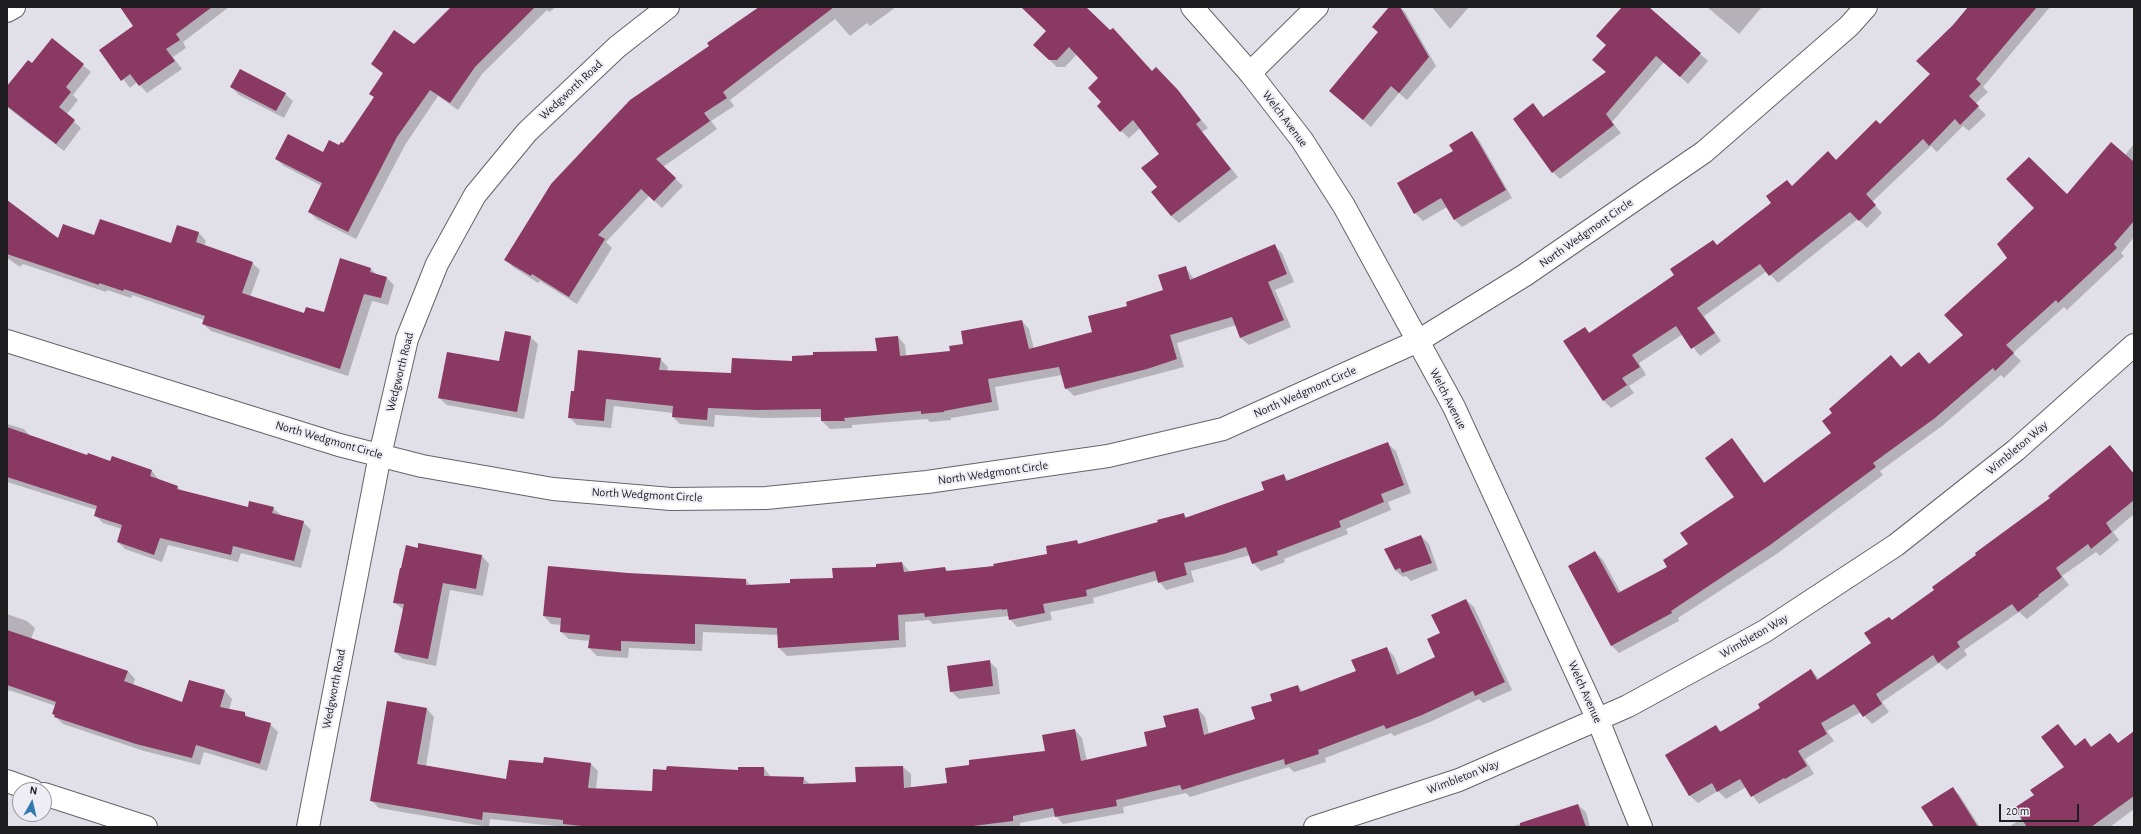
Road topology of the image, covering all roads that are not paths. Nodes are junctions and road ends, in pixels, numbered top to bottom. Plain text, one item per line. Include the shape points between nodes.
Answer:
1 (14, 7) edge
2 (668, 7) edge
3 (1192, 7) edge
4 (1317, 7) edge
5 (1866, 7) edge
6 (7, 11) edge
7 (1250, 73) junction
8 (7, 341) edge
9 (1418, 341) junction
10 (2134, 345) edge
11 (380, 455) junction
12 (1598, 720) junction
13 (52, 797) edge
14 (146, 827) edge
15 (308, 827) edge
16 (1315, 827) edge
17 (1641, 827) edge

1 - 6 street
2 - 11 street, Wedgworth Road via 618,47 527,132 475,195 437,264 407,339
3 - 7 street, Welch Avenue
4 - 7 street
5 - 9 street, North Wedgmont Circle via 1849,26 1704,152 1525,275
7 - 9 street, Welch Avenue via 1302,140 1344,206
8 - 11 street, North Wedgmont Circle via 338,445
9 - 11 street, North Wedgmont Circle via 1223,429 1108,456 927,482 766,498 671,499 554,489 422,466
9 - 12 street, Welch Avenue via 1454,407
10 - 12 street, Wimbleton Way via 2016,450 1896,545 1765,631
11 - 15 street, Wedgworth Road
12 - 16 street, Wimbleton Way via 1459,780
12 - 17 street, Welch Avenue
13 - 14 street

